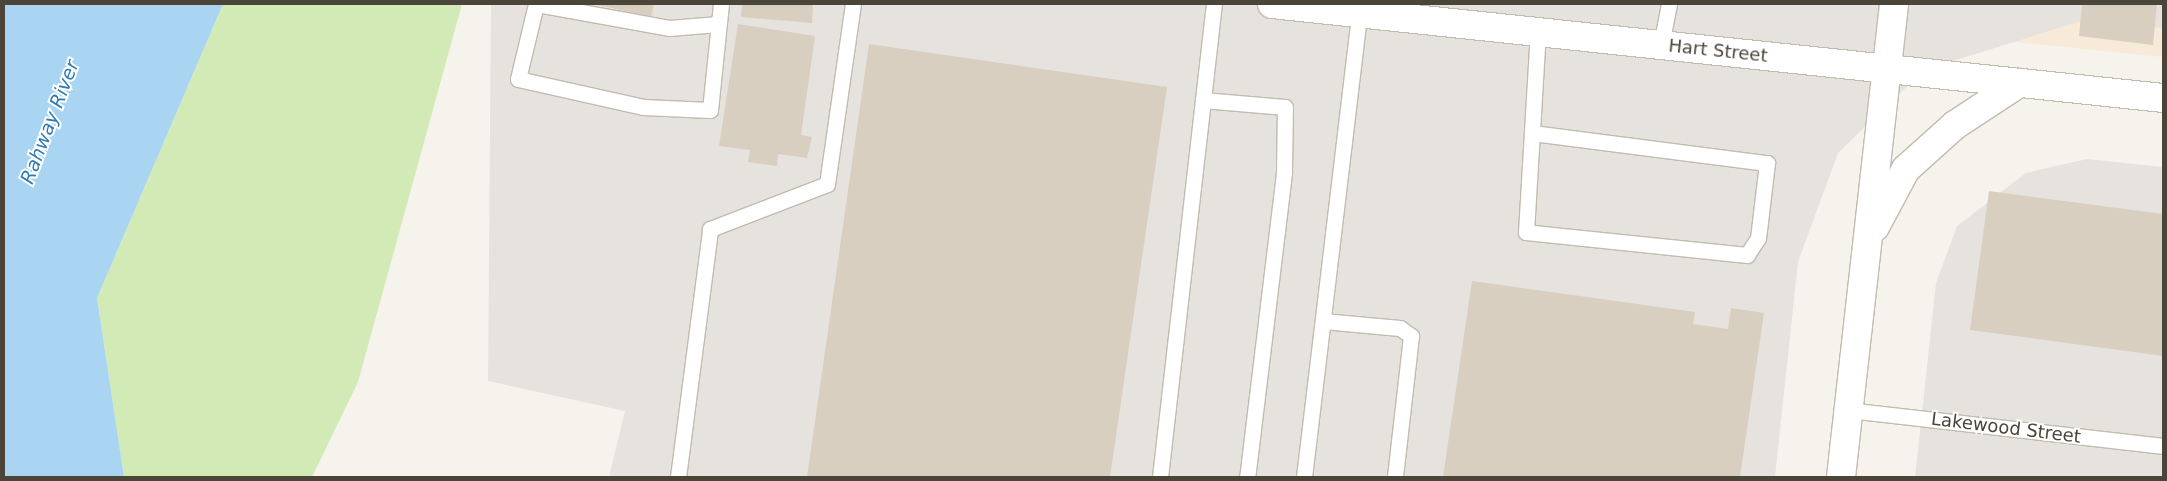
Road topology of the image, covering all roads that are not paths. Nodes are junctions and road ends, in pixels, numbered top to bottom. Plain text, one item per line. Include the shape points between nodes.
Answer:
1 (536, 4) edge
2 (721, 4) edge
3 (853, 4) edge
4 (1214, 4) edge
5 (1272, 4) edge
6 (1669, 4) edge
7 (1894, 4) edge
8 (1359, 13) junction
9 (718, 24) junction
10 (1538, 32) junction
11 (1661, 45) junction
12 (1888, 70) junction
13 (2019, 83) junction
14 (2163, 98) edge
15 (1203, 100) junction
16 (1532, 133) junction
17 (1867, 241) junction
18 (1323, 321) junction
19 (1848, 410) junction
20 (2163, 446) edge
21 (678, 477) edge
22 (1160, 477) edge
23 (1246, 477) edge
24 (1304, 477) edge
25 (1395, 477) edge
26 (1841, 477) edge

1 - 9 lane via 669,28
1 - 9 lane via 518,79 643,107 710,110
2 - 9 lane
3 - 21 lane via 827,184 710,229
4 - 15 lane
5 - 8 street, Hart Street
6 - 11 lane
7 - 12 street
8 - 10 street, Hart Street
8 - 18 lane
10 - 11 street, Hart Street
10 - 16 lane
11 - 12 street, Hart Street
12 - 13 street, Hart Street
12 - 17 street
13 - 14 street, Hart Street
13 - 17 street via 1954,125 1906,169
15 - 22 lane
15 - 23 lane via 1285,107 1284,173
16 - 16 lane via 1526,232 1747,255 1758,238 1767,163
17 - 19 street
18 - 24 lane
18 - 25 lane via 1400,328 1410,336
19 - 20 lane, Lakewood Street
19 - 26 street

